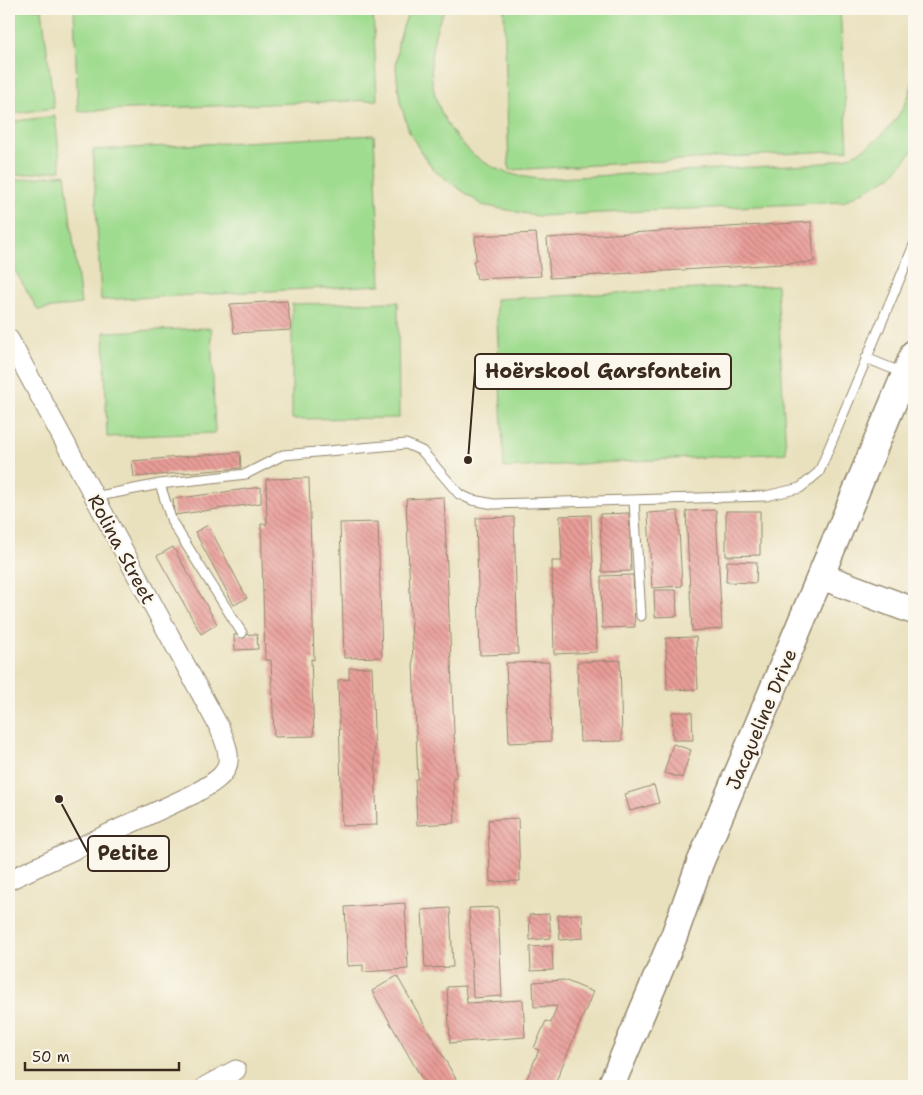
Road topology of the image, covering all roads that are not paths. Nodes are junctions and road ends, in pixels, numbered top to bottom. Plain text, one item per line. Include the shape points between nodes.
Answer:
1 (914, 245) edge
2 (9, 339) edge
3 (866, 358) junction
4 (910, 364) edge
5 (160, 484) junction
6 (94, 497) junction
7 (634, 501) junction
8 (821, 576) junction
9 (914, 611) edge
10 (641, 616) dead end
11 (242, 633) dead end
12 (9, 880) edge
13 (236, 1070) dead end
14 (206, 1086) edge
15 (611, 1086) edge

1 - 3 lane
2 - 6 street, Rolina Street
3 - 4 lane
3 - 7 lane via 818,472 800,488 766,496
4 - 8 street, Jacqueline Drive
5 - 6 lane
5 - 7 lane via 246,474 283,455 406,444 422,451 460,494 472,500 494,504
5 - 11 lane via 172,522
6 - 12 street, Rolina Street via 219,727 229,760 220,778 194,794
7 - 10 lane
8 - 9 street
8 - 15 street, Jacqueline Drive via 700,863 674,936
13 - 14 street

